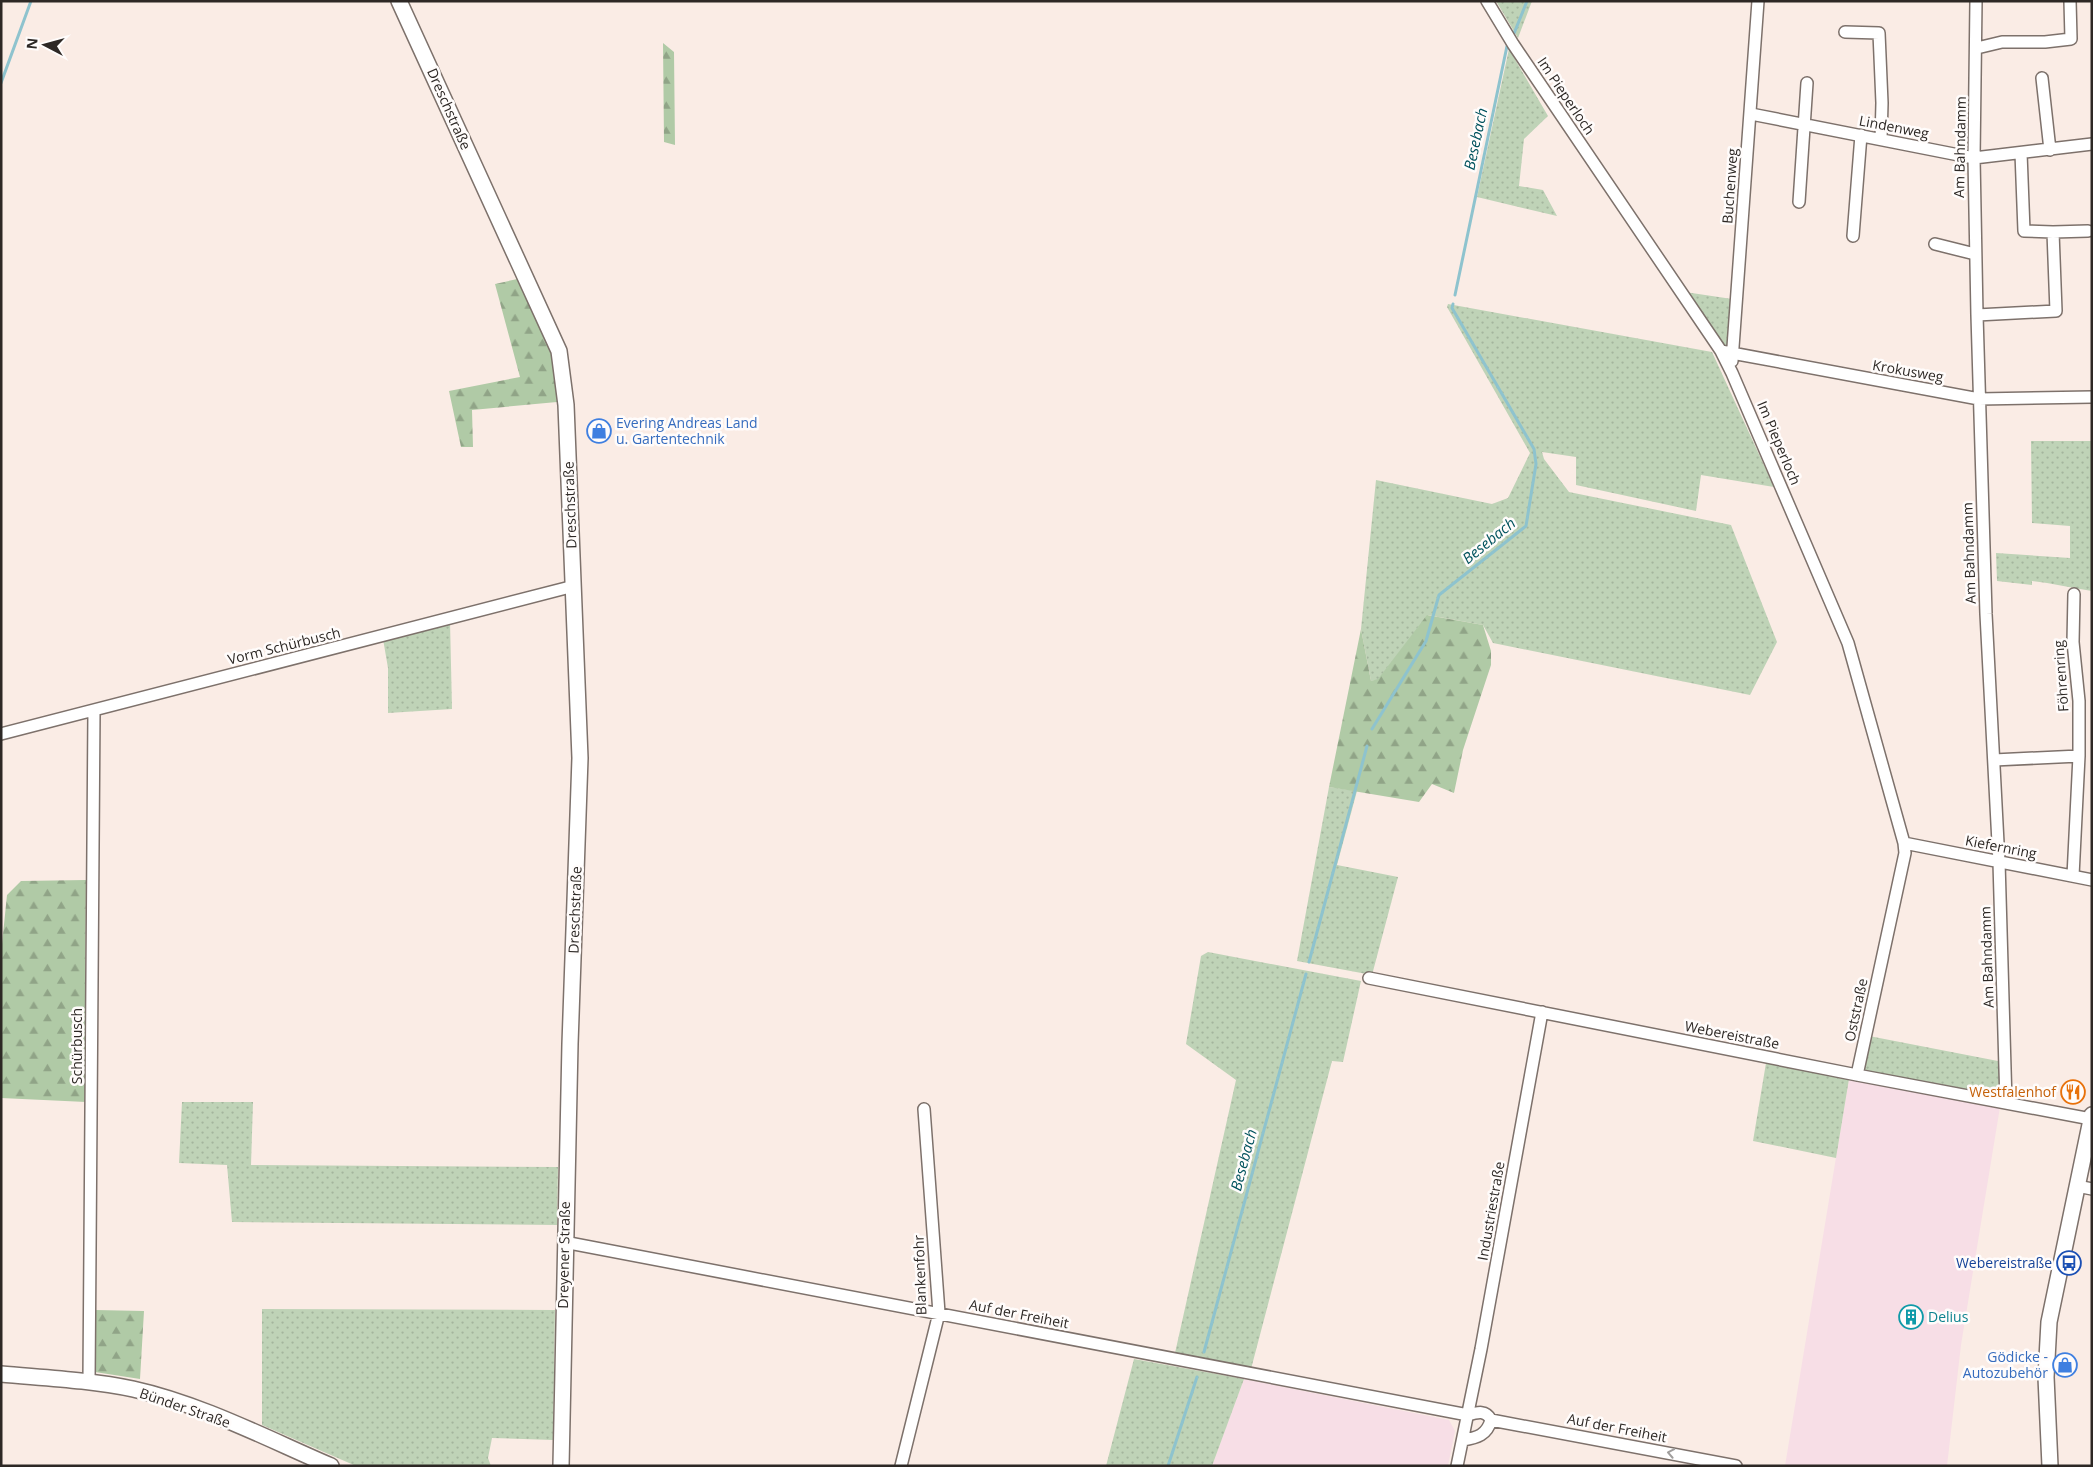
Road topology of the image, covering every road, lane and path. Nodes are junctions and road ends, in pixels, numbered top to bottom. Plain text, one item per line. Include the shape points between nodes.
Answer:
1 (399, 1) edge
2 (1487, 1) edge
3 (1758, 1) edge
4 (1976, 1) edge
5 (2070, 1) edge
6 (1845, 32) dead end
7 (1977, 48) junction
8 (2042, 78) dead end
9 (1807, 83) dead end
10 (1751, 114) junction
11 (1805, 124) junction
12 (1861, 135) junction
13 (1881, 140) junction
14 (2092, 144) edge
15 (2050, 150) junction
16 (2022, 153) junction
17 (1974, 158) junction
18 (1799, 202) dead end
19 (2088, 231) dead end
20 (2053, 232) junction
21 (1853, 236) dead end
22 (1935, 244) dead end
23 (1975, 254) junction
24 (1976, 315) junction
25 (1726, 352) junction
26 (1732, 373) joint
27 (2092, 397) edge
28 (1979, 399) junction
29 (574, 586) junction
30 (2074, 594) dead end
31 (94, 710) junction
32 (1, 734) edge
33 (2079, 756) junction
34 (1994, 760) junction
35 (1904, 843) junction
36 (1999, 862) junction
37 (2073, 876) junction
38 (2092, 880) edge
39 (1884, 950) joint
40 (1368, 978) dead end
41 (1542, 1012) junction
42 (570, 1044) joint
43 (1857, 1075) junction
44 (2006, 1103) junction
45 (924, 1109) dead end
46 (2091, 1117) edge
47 (2088, 1141) edge
48 (2084, 1187) edge
49 (564, 1242) junction
50 (939, 1313) junction
51 (1, 1374) edge
52 (89, 1382) junction
53 (1468, 1415) junction
54 (1492, 1420) junction
55 (1463, 1440) junction
56 (1706, 1463) edge
57 (331, 1466) edge
58 (561, 1466) edge
59 (901, 1466) edge
60 (1457, 1466) edge
61 (1736, 1466) edge
62 (2050, 1466) edge

1 - 29 street, Dreschstraße via 559,351 566,405
2 - 25 street, Im Pieperloch via 1513,44
3 - 10 street, Buchenweg
4 - 7 street, Am Bahndamm
5 - 7 street via 2071,39 2002,42
6 - 13 street via 1879,33
7 - 17 street, Am Bahndamm
8 - 15 street
9 - 11 street
10 - 11 street, Lindenweg
10 - 25 street, Buchenweg
11 - 12 street, Lindenweg
11 - 18 street
12 - 13 street, Lindenweg
12 - 21 street
13 - 17 street, Lindenweg
14 - 15 street, Lindenweg
15 - 16 street, Lindenweg
16 - 17 street, Lindenweg
16 - 20 street via 2024,231
17 - 23 street, Am Bahndamm
19 - 20 street
20 - 24 street via 2056,312
22 - 23 street
23 - 24 street, Am Bahndamm
24 - 28 street, Am Bahndamm
25 - 26 street, Buchenweg
25 - 28 street, Krokusweg
26 - 35 street, Im Pieperloch via 1848,643
27 - 28 street, Krokusweg
28 - 34 street, Am Bahndamm
29 - 31 street, Vorm Schürbusch
29 - 42 street, Dreschstraße via 580,758
30 - 33 street, Föhrenring
31 - 32 street, Vorm Schürbusch
31 - 52 street, Schürbusch
33 - 34 street
33 - 37 street, Föhrenring
34 - 36 street, Am Bahndamm
35 - 36 street, Kiefernring
35 - 39 street, Im Pieperloch via 1905,853
36 - 37 street, Kiefernring
36 - 44 street, Am Bahndamm
37 - 38 street, Kiefernring
39 - 43 street, Oststraße
40 - 41 street, Webereistraße
41 - 43 street, Webereistraße
41 - 53 street, Industriestraße
42 - 49 street, Dreyener Straße
43 - 44 street, Webereistraße
44 - 46 street, Webereistraße
45 - 50 street, Blankenfohr
46 - 47 street
47 - 48 street
48 - 62 street via 2053,1302 2047,1346
49 - 50 street, Auf der Freiheit
49 - 58 street, Dreyener Straße
50 - 53 street, Auf der Freiheit
50 - 59 street, Blankenfohr
51 - 52 street, Bünder Straße
52 - 57 street, Bünder Straße via 184,1404
53 - 54 street via 1481,1412
53 - 55 street, Industriestraße
54 - 55 street via 1485,1433
56 -> 54 street, Auf der Freiheit
55 - 60 street, Industriestraße
56 - 61 street, Auf der Freiheit

